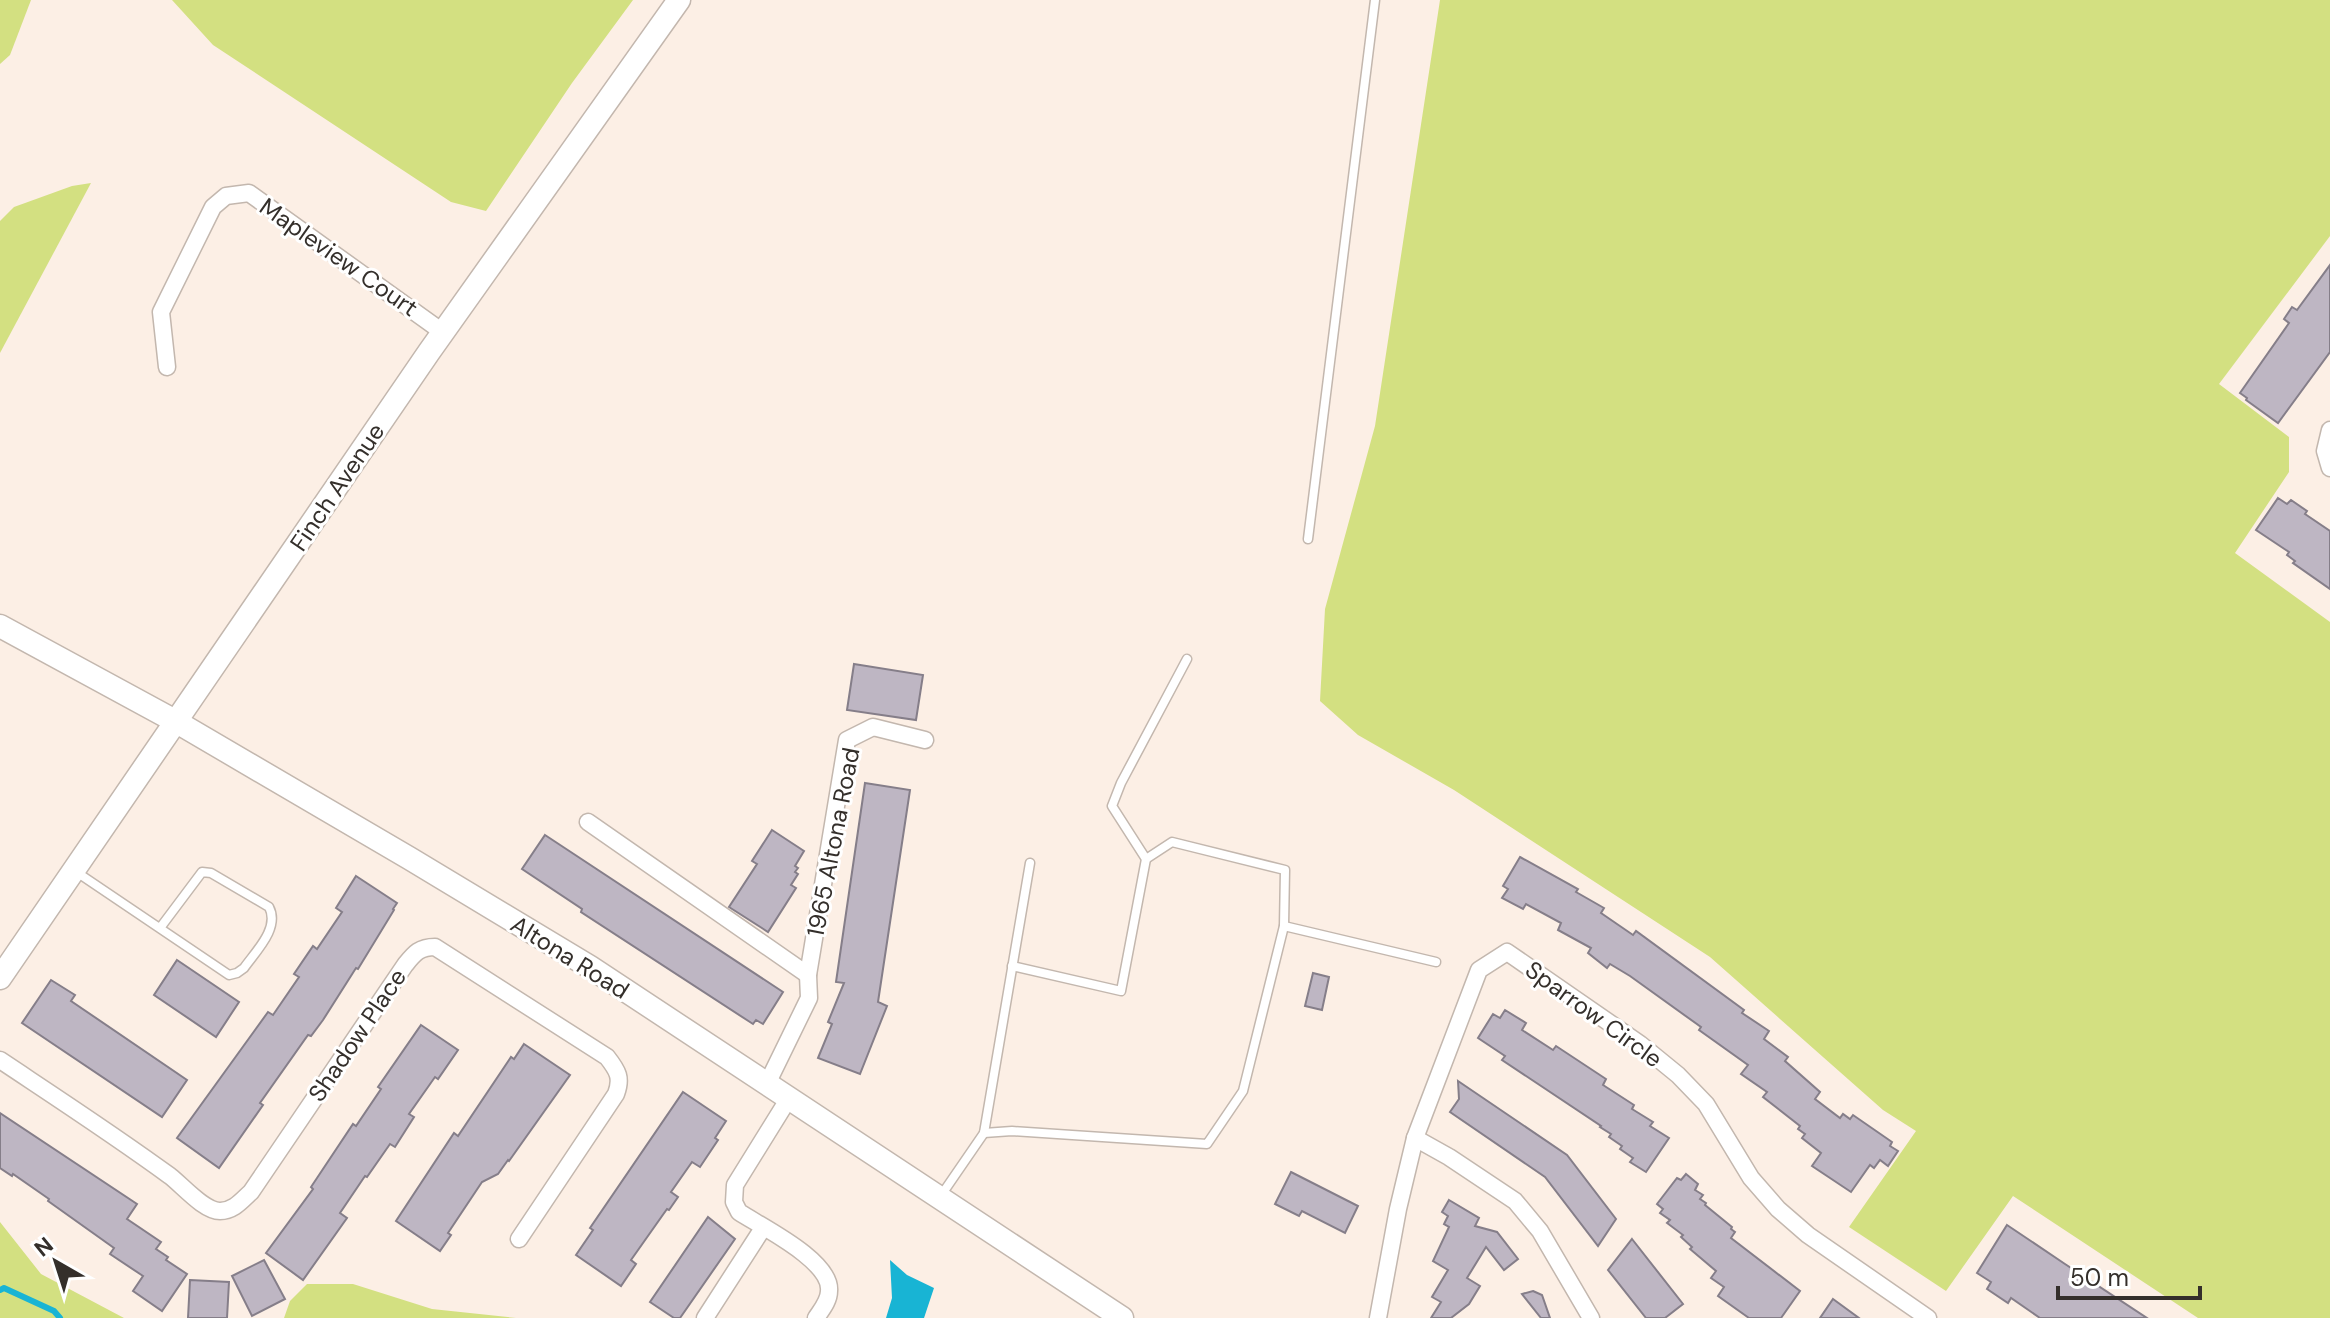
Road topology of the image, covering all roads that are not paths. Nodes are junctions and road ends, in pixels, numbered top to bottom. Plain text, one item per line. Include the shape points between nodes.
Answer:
1 (679, 0) edge
2 (1375, 0) edge
3 (444, 333) junction
4 (167, 367) dead end
5 (2330, 430) edge
6 (2330, 468) edge
7 (1308, 539) dead end
8 (0, 626) edge
9 (1187, 659) dead end
10 (175, 721) junction
11 (925, 740) dead end
12 (588, 822) dead end
13 (1146, 859) junction
14 (1030, 863) dead end
15 (74, 871) junction
16 (1284, 926) junction
17 (160, 928) junction
18 (1436, 962) dead end
19 (1012, 966) junction
20 (808, 975) junction
21 (0, 978) edge
22 (0, 1060) edge
23 (767, 1084) junction
24 (789, 1098) junction
25 (984, 1133) junction
26 (1415, 1138) junction
27 (939, 1198) junction
28 (763, 1228) junction
29 (519, 1239) dead end
30 (1925, 1317) edge
31 (705, 1318) edge
32 (816, 1318) edge
33 (1122, 1318) edge
34 (1378, 1318) edge
35 (1591, 1318) edge

1 - 3 main road, Finch Avenue
2 - 7 lane
3 - 4 street, Mapleview Court via 249,193 226,196 213,207 161,312
3 - 10 main road, Finch Avenue
5 - 6 street via 2325,451
8 - 10 main road, Altona Road
9 - 13 lane via 1112,806
10 - 15 main road, Finch Avenue
10 - 23 main road, Altona Road via 590,967
11 - 20 street, 1965 Altona Road via 873,727 847,740
12 - 20 street, 1965 Altona Road
13 - 16 lane via 1172,842 1285,870
13 - 19 lane via 1121,991
14 - 19 lane
15 - 17 lane
15 - 21 main road, Finch Avenue
16 - 18 lane
16 - 25 lane via 1243,1091 1207,1144
17 - 17 lane via 202,872 269,907 274,916 273,926 244,968 229,975
19 - 25 lane
20 - 23 street, 1965 Altona Road via 809,998
22 - 29 street, Shadow Place via 130,1147 202,1204 218,1211 234,1208 251,1192 405,965 417,951 435,947 607,1057 617,1070 616,1094
23 - 24 main road, Altona Road
24 - 27 main road, Altona Road
24 - 28 street via 735,1185 739,1212
25 - 27 lane
26 - 30 street, Sparrow Circle via 1479,970 1507,952 1678,1075 1706,1104 1751,1178 1778,1209
26 - 34 street, Sparrow Circle
26 - 35 street via 1515,1201 1540,1231
27 - 33 main road, Altona Road
28 - 31 street
28 - 32 street via 803,1252 825,1273 828,1300

